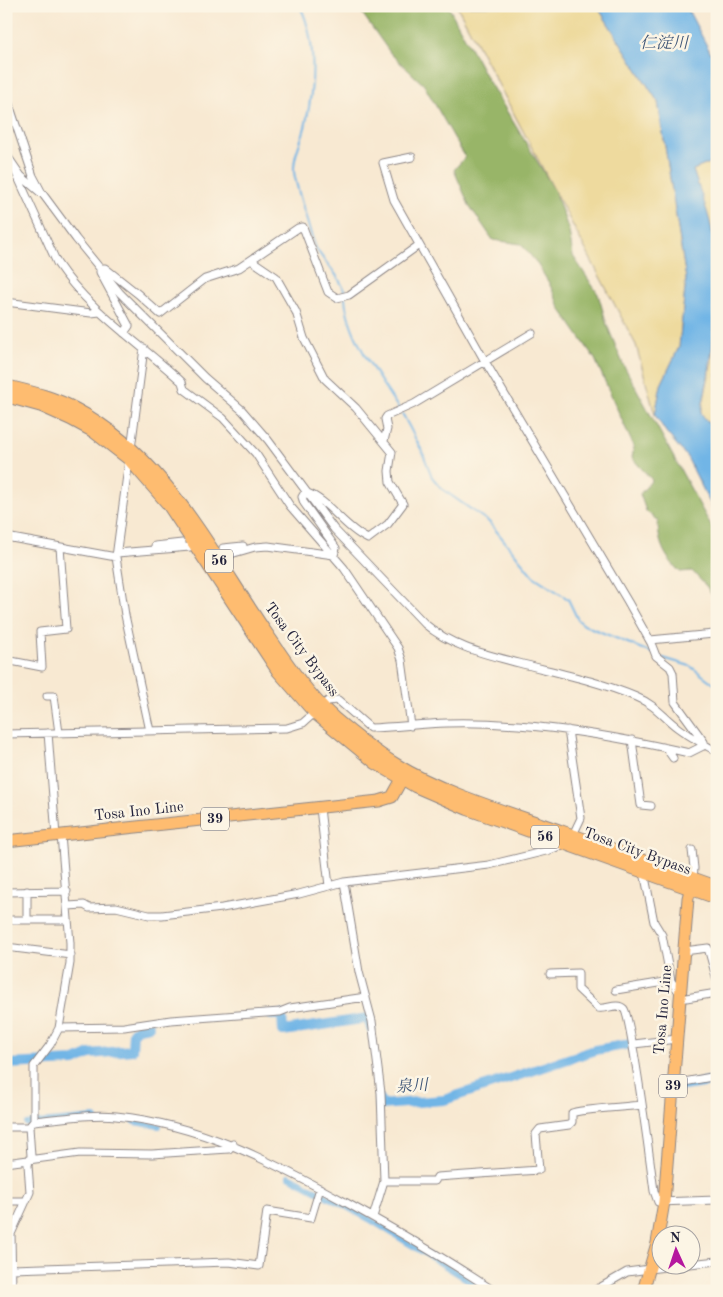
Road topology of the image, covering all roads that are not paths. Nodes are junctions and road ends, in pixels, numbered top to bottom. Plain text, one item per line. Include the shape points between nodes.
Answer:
1 (6, 95) edge
2 (6, 154) edge
3 (412, 157) dead end
4 (11, 162) junction
5 (42, 193) junction
6 (419, 245) junction
7 (251, 260) junction
8 (100, 268) junction
9 (6, 302) edge
10 (100, 312) junction
11 (124, 332) junction
12 (532, 333) dead end
13 (144, 348) junction
14 (486, 363) junction
15 (6, 386) edge
16 (6, 396) edge
17 (384, 441) junction
18 (130, 453) junction
19 (305, 492) junction
20 (6, 537) edge
21 (182, 543) dead end
22 (195, 544) junction
23 (268, 546) junction
24 (60, 547) junction
25 (138, 552) junction
26 (220, 553) junction
27 (116, 555) junction
28 (334, 555) junction
29 (714, 634) dead end
30 (650, 640) junction
31 (6, 660) edge
32 (47, 696) dead end
33 (318, 709) junction
34 (411, 726) junction
35 (568, 730) junction
36 (150, 731) junction
37 (59, 732) junction
38 (48, 733) junction
39 (6, 734) edge
40 (632, 740) junction
41 (705, 745) junction
42 (666, 748) junction
43 (717, 752) edge
44 (673, 758) dead end
45 (405, 775) junction
46 (651, 806) dead end
47 (320, 808) junction
48 (59, 836) junction
49 (569, 839) junction
50 (6, 841) edge
51 (692, 850) dead end
52 (644, 872) junction
53 (344, 882) junction
54 (691, 884) junction
55 (329, 886) junction
56 (717, 887) edge
57 (67, 891) junction
58 (6, 892) edge
59 (27, 892) junction
60 (717, 898) edge
61 (68, 906) junction
62 (6, 920) edge
63 (27, 920) junction
64 (68, 920) junction
65 (6, 947) edge
66 (684, 950) junction
67 (70, 956) junction
68 (550, 974) dead end
69 (717, 980) edge
70 (671, 981) junction
71 (616, 990) dead end
72 (717, 993) edge
73 (366, 997) junction
74 (680, 997) junction
75 (59, 1028) junction
76 (677, 1039) junction
77 (634, 1044) junction
78 (717, 1076) edge
79 (673, 1084) junction
80 (641, 1105) junction
81 (30, 1124) junction
82 (6, 1127) edge
83 (231, 1147) junction
84 (30, 1159) junction
85 (6, 1162) edge
86 (384, 1181) junction
87 (319, 1191) junction
88 (717, 1200) edge
89 (6, 1201) edge
90 (26, 1202) junction
91 (664, 1202) junction
92 (373, 1217) junction
93 (660, 1224) edge
94 (717, 1261) edge
95 (700, 1263) edge
96 (10, 1264) edge
97 (650, 1269) joint
98 (12, 1291) edge
99 (494, 1291) edge
100 (594, 1291) edge
101 (643, 1291) edge

1 - 5 street via 20,144
2 - 4 street
3 - 6 street via 383,163 394,200
4 - 5 street via 21,176
4 - 10 street via 57,263
5 - 8 street
6 - 7 street via 346,296 337,298 328,292 303,228 298,228
6 - 14 street
7 - 8 street via 239,268 205,279 160,314 105,268
7 - 17 street via 276,278 296,312 304,338 325,378
8 - 11 street via 129,326
8 - 19 street via 120,293 205,378 242,410
9 - 10 street
10 - 11 street
11 - 13 street
12 - 14 street
13 - 18 street
13 - 28 street via 182,382 184,389 222,418 243,440 290,506
14 - 17 street via 387,416
14 - 30 street
15 - 18 highway, Tosa City Bypass / 56 via 43,395 74,408 99,423
16 - 18 highway, Tosa City Bypass / 56 via 42,406 71,419
17 - 19 street via 392,452 390,482 403,504 388,524 371,538 363,537 315,496
18 - 22 highway, Tosa City Bypass / 56
18 - 26 highway, Tosa City Bypass / 56 via 153,468
18 - 27 street
19 - 28 street via 302,497 304,503 336,548
19 - 41 street via 334,529 438,635 479,652 635,696 655,705 680,730
20 - 24 street
21 - 25 street
22 - 25 street
22 - 33 highway, Tosa City Bypass / 56 via 278,671
23 - 26 street
23 - 26 street via 258,543
23 - 28 street
24 - 27 street
24 - 31 street via 66,629 40,632 42,668
25 - 27 street
26 - 33 highway, Tosa City Bypass / 56
27 - 36 street via 125,615
28 - 34 street via 398,648
29 - 30 street
30 - 41 street via 655,653 673,673 675,702
32 - 37 street via 54,696
33 - 34 street via 328,701 338,700 370,728
33 - 36 street via 303,723 287,728
33 - 45 highway, Tosa City Bypass / 56 via 376,764
34 - 35 street via 448,723
35 - 40 street
35 - 49 street via 581,818
36 - 37 street
37 - 38 street
38 - 39 street
38 - 48 street
40 - 42 street
40 - 46 street via 641,805
41 - 42 street via 689,753
41 - 43 street
42 - 44 street
45 - 47 main road, Tosa Ino Line / 39 via 395,794 388,799
45 - 49 highway, Tosa City Bypass / 56 via 468,809
47 - 48 main road, Tosa Ino Line / 39
47 - 55 street
48 - 50 main road, Tosa Ino Line / 39
48 - 57 street
49 - 52 highway, Tosa City Bypass / 56
49 - 53 street via 550,850 489,865
49 - 54 highway, Tosa City Bypass / 56
51 - 54 street via 694,868
52 - 54 highway, Tosa City Bypass / 56
52 - 70 street
53 - 55 street
53 - 73 street
54 - 56 highway, Tosa City Bypass / 56
54 - 60 highway, Tosa City Bypass / 56
54 - 66 main road, Tosa Ino Line / 39
55 - 61 street via 222,908 162,915 116,907
57 - 59 street
57 - 61 street
58 - 59 street
59 - 63 street
61 - 64 street
62 - 63 street
63 - 64 street
64 - 67 street
65 - 67 street
66 - 69 street via 708,948
66 - 74 main road, Tosa Ino Line / 39
67 - 75 street
68 - 77 street via 578,973 578,989 598,1008 623,1008
70 - 71 street
70 - 74 street
72 - 74 street
73 - 75 street via 280,1012 124,1027
73 - 86 street via 381,1094
74 - 76 main road, Tosa Ino Line / 39
75 - 81 street via 36,1063
76 - 77 street
76 - 79 main road, Tosa Ino Line / 39
77 - 80 street
78 - 79 street
79 - 91 main road, Tosa Ino Line / 39
80 - 86 street via 578,1110 572,1113 569,1125 540,1129 536,1134 539,1170 437,1177 435,1180
80 - 91 street via 654,1191 658,1202
81 - 82 street
81 - 83 street via 116,1116 184,1129
81 - 84 street
83 - 84 street via 152,1154 80,1153
83 - 87 street
84 - 85 street
84 - 90 street via 30,1192
86 - 92 street
87 - 92 street
87 - 96 street via 310,1218 267,1211 259,1266 229,1262
88 - 91 street
89 - 90 street
90 - 96 street via 10,1234
91 - 93 main road, Tosa Ino Line / 39
92 - 99 street
94 - 95 street
96 - 98 street
97 - 100 street via 627,1272
97 - 101 main road, Tosa Ino Line / 39

